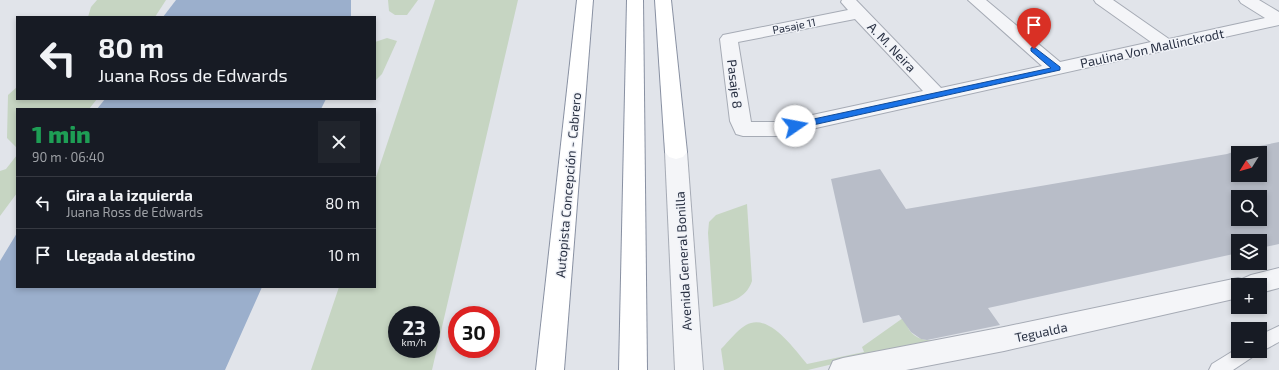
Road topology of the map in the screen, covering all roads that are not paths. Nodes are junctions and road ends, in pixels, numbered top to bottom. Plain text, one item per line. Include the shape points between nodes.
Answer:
1 (585, 0) edge
2 (635, 0) edge
3 (663, 0) edge
4 (847, 0) edge
5 (976, 0) edge
6 (1102, 0) edge
7 (1247, 0) edge
8 (859, 13) junction
9 (1279, 20) edge
10 (729, 39) joint
11 (1166, 45) junction
12 (1057, 69) junction
13 (937, 95) junction
14 (743, 129) joint
15 (676, 152) joint
16 (1279, 278) edge
17 (1267, 281) edge
18 (1231, 290) edge
19 (1279, 333) edge
20 (1267, 340) edge
21 (1237, 358) edge
22 (550, 370) edge
23 (633, 370) edge
24 (689, 370) edge
25 (843, 370) edge
26 (1218, 370) edge

1 - 22 highway, Autopista Concepción - Cabrero
2 - 23 highway
3 - 15 highway
4 - 8 street, A. M. Neira
5 - 12 street
6 - 11 street
7 - 9 street
8 - 10 street, Pasaje 11
8 - 13 street, A. M. Neira
9 - 11 street, Paulina Von Mallinckrodt
10 - 14 street, Pasaje 8
11 - 12 street, Paulina Von Mallinckrodt
12 - 13 street, Paulina Von Mallinckrodt
13 - 14 street, Paulina Von Mallinckrodt via 780,129
15 - 24 street, Avenida General Bonilla
16 - 17 street
18 - 25 street, Tegualda via 1020,336
19 - 20 lane
21 - 26 lane

